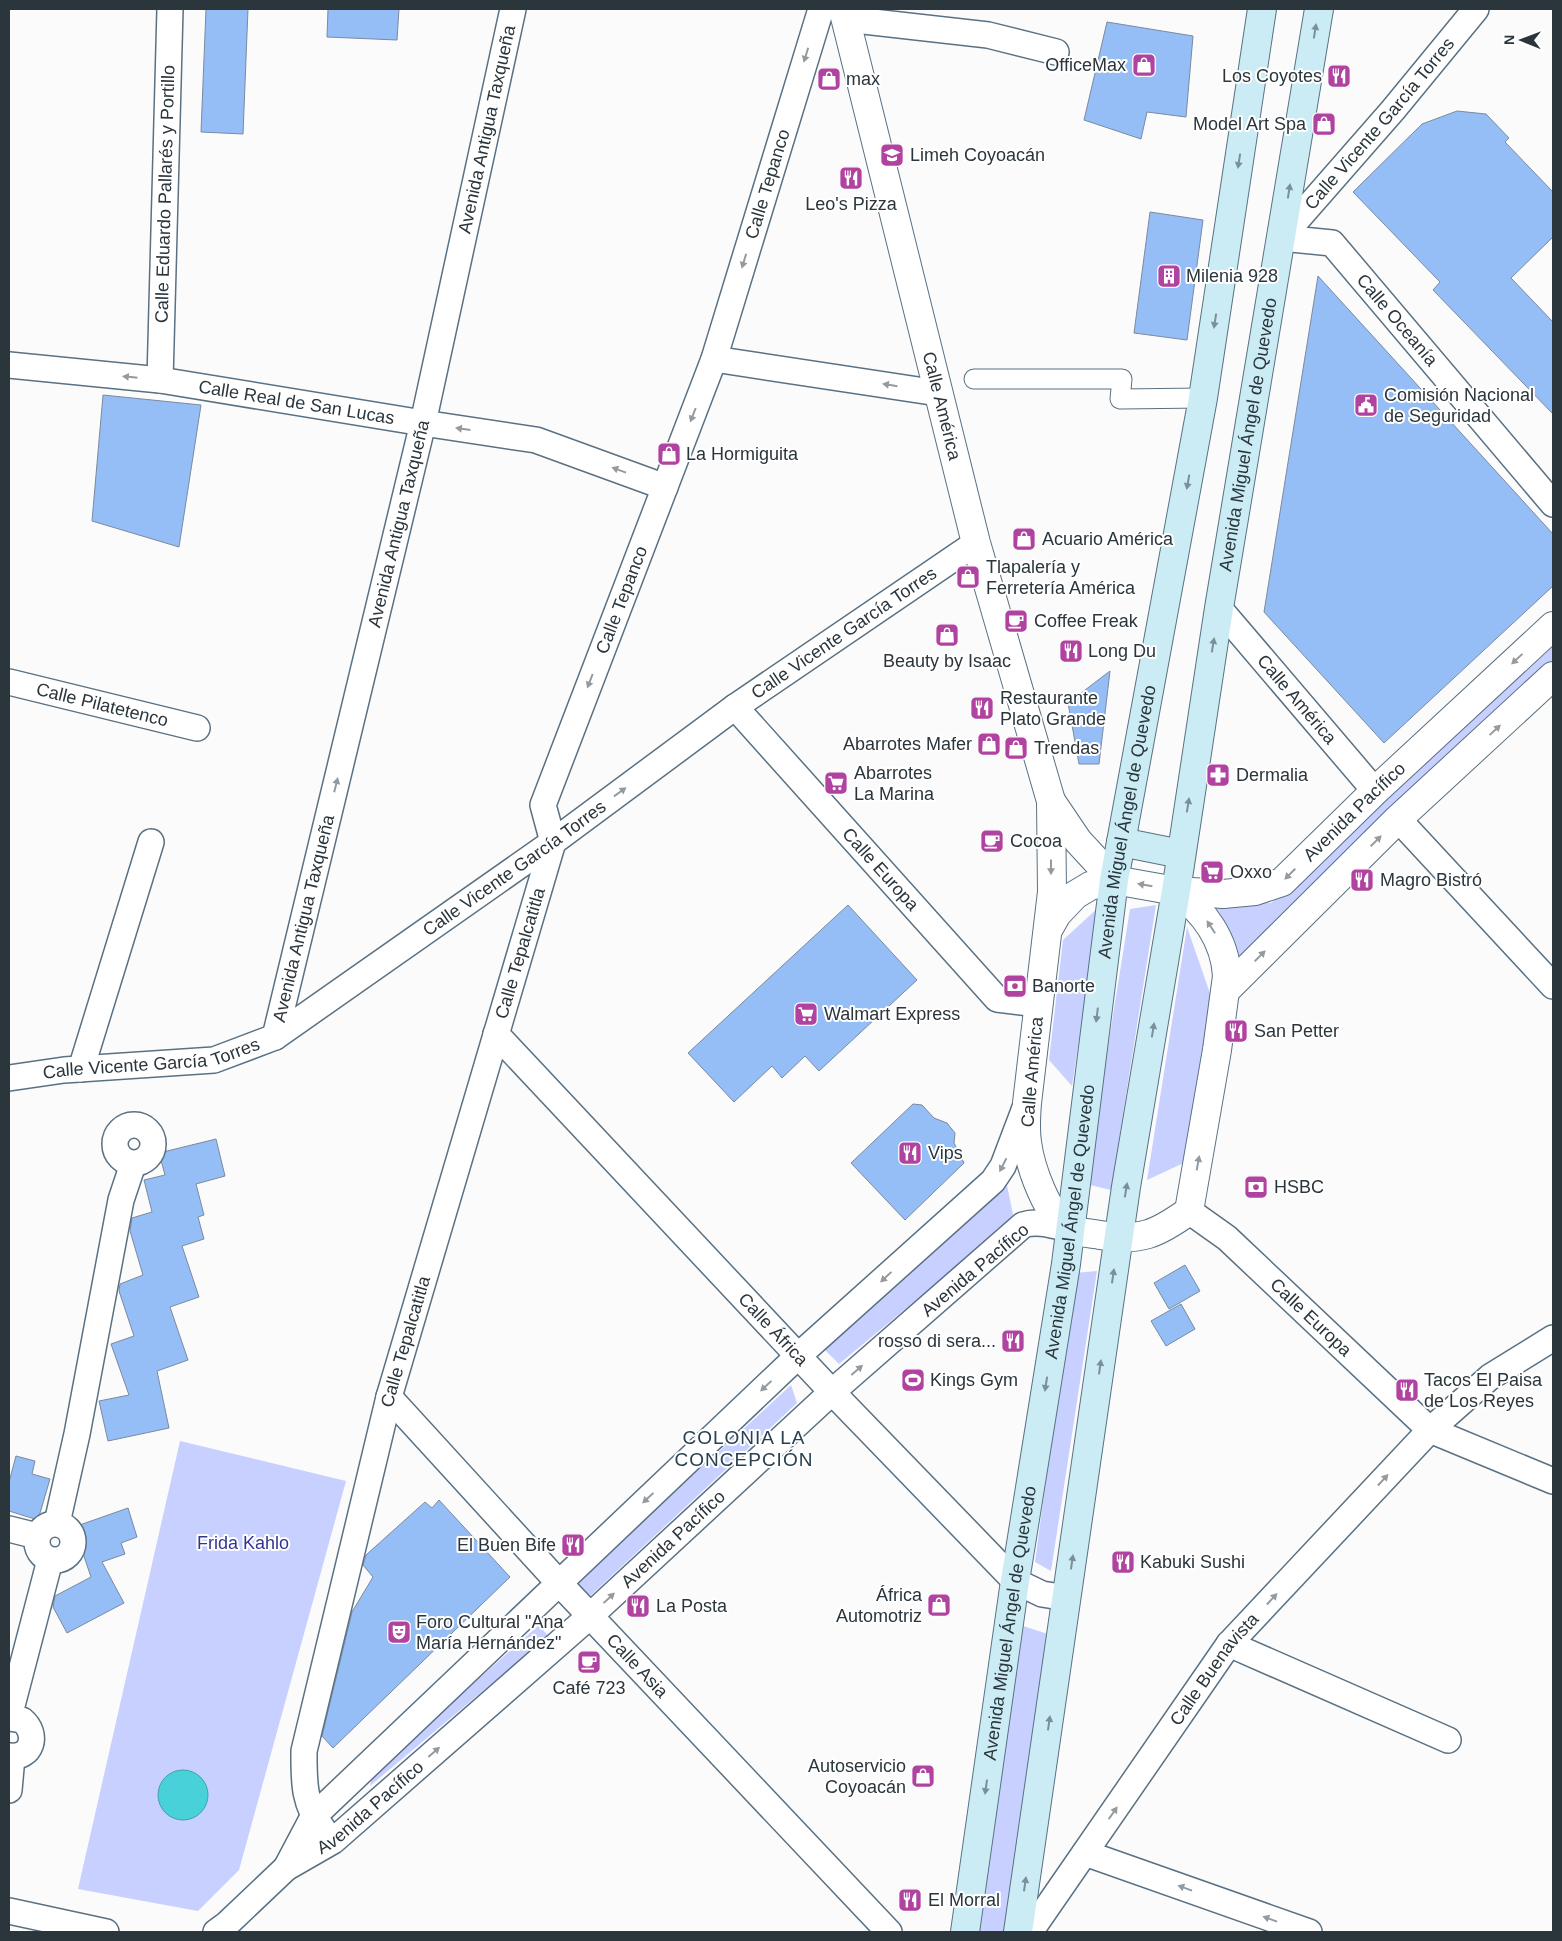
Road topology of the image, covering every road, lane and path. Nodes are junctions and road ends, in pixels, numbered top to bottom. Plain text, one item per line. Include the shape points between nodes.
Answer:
1 (170, 9) edge
2 (513, 9) edge
3 (821, 9) edge
4 (1262, 9) edge
5 (1319, 9) edge
6 (1476, 9) edge
7 (844, 14) edge
8 (1056, 52) dead end
9 (1281, 238) junction
10 (714, 359) junction
11 (9, 365) edge
12 (974, 379) dead end
13 (160, 380) junction
14 (938, 393) junction
15 (1203, 398) junction
16 (423, 424) junction
17 (665, 487) junction
18 (1553, 504) edge
19 (976, 543) junction
20 (1219, 608) junction
21 (1553, 626) edge
22 (1553, 676) edge
23 (9, 682) edge
24 (735, 708) junction
25 (196, 728) dead end
26 (1375, 791) junction
27 (1051, 801) junction
28 (1398, 819) junction
29 (151, 842) dead end
30 (553, 842) junction
31 (1121, 842) junction
32 (1181, 854) junction
33 (1114, 880) junction
34 (1176, 891) junction
35 (1047, 932) junction
36 (1553, 986) edge
37 (1226, 990) junction
38 (1038, 1004) junction
39 (496, 1034) junction
40 (275, 1037) junction
41 (81, 1070) junction
42 (9, 1078) edge
43 (1027, 1103) junction
44 (133, 1164) dead end
45 (1189, 1211) junction
46 (1070, 1229) junction
47 (1118, 1238) junction
48 (1553, 1338) edge
49 (798, 1356) junction
50 (832, 1392) junction
51 (389, 1397) junction
52 (1430, 1430) junction
53 (1553, 1481) edge
54 (9, 1529) edge
55 (47, 1530) junction
56 (50, 1560) junction
57 (1015, 1581) junction
58 (559, 1583) junction
59 (1067, 1598) junction
60 (590, 1616) junction
61 (1229, 1644) junction
62 (9, 1718) edge
63 (1448, 1740) dead end
64 (10, 1756) edge
65 (9, 1790) edge
66 (313, 1817) junction
67 (333, 1841) junction
68 (1085, 1853) junction
69 (286, 1868) junction
70 (9, 1911) edge
71 (56, 1927) edge
72 (229, 1930) edge
73 (106, 1932) edge
74 (889, 1932) edge
75 (965, 1932) edge
76 (1018, 1932) edge
77 (1030, 1932) edge
78 (1307, 1932) edge

1 - 13 street, Calle Eduardo Pallarés y Portillo
2 - 16 street, Avenida Antigua Taxqueña
3 -> 10 street, Calle Tepanco
4 -> 15 main road, Avenida Miguel Ángel de Quevedo
9 -> 5 main road, Avenida Miguel Ángel de Quevedo
6 - 9 street, Calle Vicente García Torres
7 - 8 street via 988,36
7 - 14 street, Calle América
9 - 18 street, Calle Oceanía via 1332,243
9 - 20 main road, Avenida Miguel Ángel de Quevedo
14 -> 10 street
10 -> 17 street, Calle Tepanco
13 -> 11 street, Calle Real de San Lucas
12 - 15 street via 1122,379 1120,399
13 - 16 street, Calle Real de San Lucas
14 - 19 street, Calle América
15 -> 31 main road, Avenida Miguel Ángel de Quevedo
17 -> 16 street, Calle Real de San Lucas via 536,440
40 -> 16 street, Avenida Antigua Taxqueña
17 -> 30 street, Calle Tepanco via 542,805
19 - 24 street, Calle Vicente García Torres
19 - 27 street, Calle América
20 - 26 street, Calle América
32 -> 20 main road, Avenida Miguel Ángel de Quevedo
21 -> 26 street, Avenida Pacífico
28 -> 22 street, Avenida Pacífico
23 - 25 street, Calle Pilatetenco
30 -> 24 street, Calle Vicente García Torres
24 - 38 street, Calle Europa via 997,999
26 -> 34 street, Avenida Pacífico via 1282,882 1256,891 1223,894
27 - 33 street, Calle América via 1078,840
27 -> 35 street, Calle América via 1052,892
28 - 36 street
37 -> 28 street, Avenida Pacífico
29 - 41 street
30 - 39 street, Calle Tepalcatitla
30 - 40 street, Calle Vicente García Torres
31 - 32 main road
31 - 33 main road, Avenida Miguel Ángel de Quevedo
32 - 34 main road, Avenida Miguel Ángel de Quevedo
34 -> 33 street, Avenida Pacífico
33 - 35 street, Calle América via 1090,886 1075,895 1057,914
33 -> 46 main road, Avenida Miguel Ángel de Quevedo
37 -> 34 street via 1226,965 1216,936 1205,918
47 -> 34 main road, Avenida Miguel Ángel de Quevedo
35 - 38 street, Calle América
45 -> 37 street
38 - 43 street, Calle América
39 - 49 street, Calle África
39 - 51 street, Calle Tepalcatitla
40 - 41 street, Calle Vicente García Torres via 214,1060
41 - 42 street, Calle Vicente García Torres
43 - 46 street, Calle América via 1026,1141 1034,1172 1056,1216
43 -> 49 street, Avenida Pacífico via 1003,1166 993,1181
44 - 55 street via 121,1200 78,1434
45 - 47 street via 1170,1225 1152,1232 1136,1238
45 - 52 street, Calle Europa via 1228,1238
46 - 47 street, Avenida Pacífico
50 -> 46 street, Avenida Pacífico via 1023,1225 1040,1222
46 -> 57 main road, Avenida Miguel Ángel de Quevedo
59 -> 47 main road, Avenida Miguel Ángel de Quevedo
48 - 52 street, Calle Buenavista via 1490,1377
49 - 50 street, Calle África
49 -> 58 street, Avenida Pacífico
50 - 57 street, Calle África
60 -> 50 street, Avenida Pacífico
51 - 58 street, Calle Asia
51 - 66 street, Calle Tepalcatitla via 304,1751 304,1789
52 - 53 street
61 -> 52 street, Calle Buenavista
54 - 55 street
55 - 56 street via 36,1542 40,1554
55 - 56 street via 62,1525 71,1533 73,1545 67,1556
56 - 62 street
57 - 59 street, Calle África via 1042,1594
57 -> 75 main road, Avenida Miguel Ángel de Quevedo
58 - 60 street, Calle Asia
58 - 66 street, Avenida Pacífico
76 -> 59 main road, Avenida Miguel Ángel de Quevedo
67 -> 60 street, Avenida Pacífico
60 - 74 street, Calle Asia
61 - 63 street
68 -> 61 street, Calle Buenavista
62 - 64 street via 22,1720 32,1736 28,1749 18,1756
64 - 65 street
66 - 67 street, Calle Tepalcatitla
66 - 69 street, Avenida Pacífico
67 - 69 street, Avenida Pacífico
68 - 77 street, Calle Buenavista
78 -> 68 street
69 - 72 street, Avenida Pacífico
70 - 71 street
71 - 73 street

